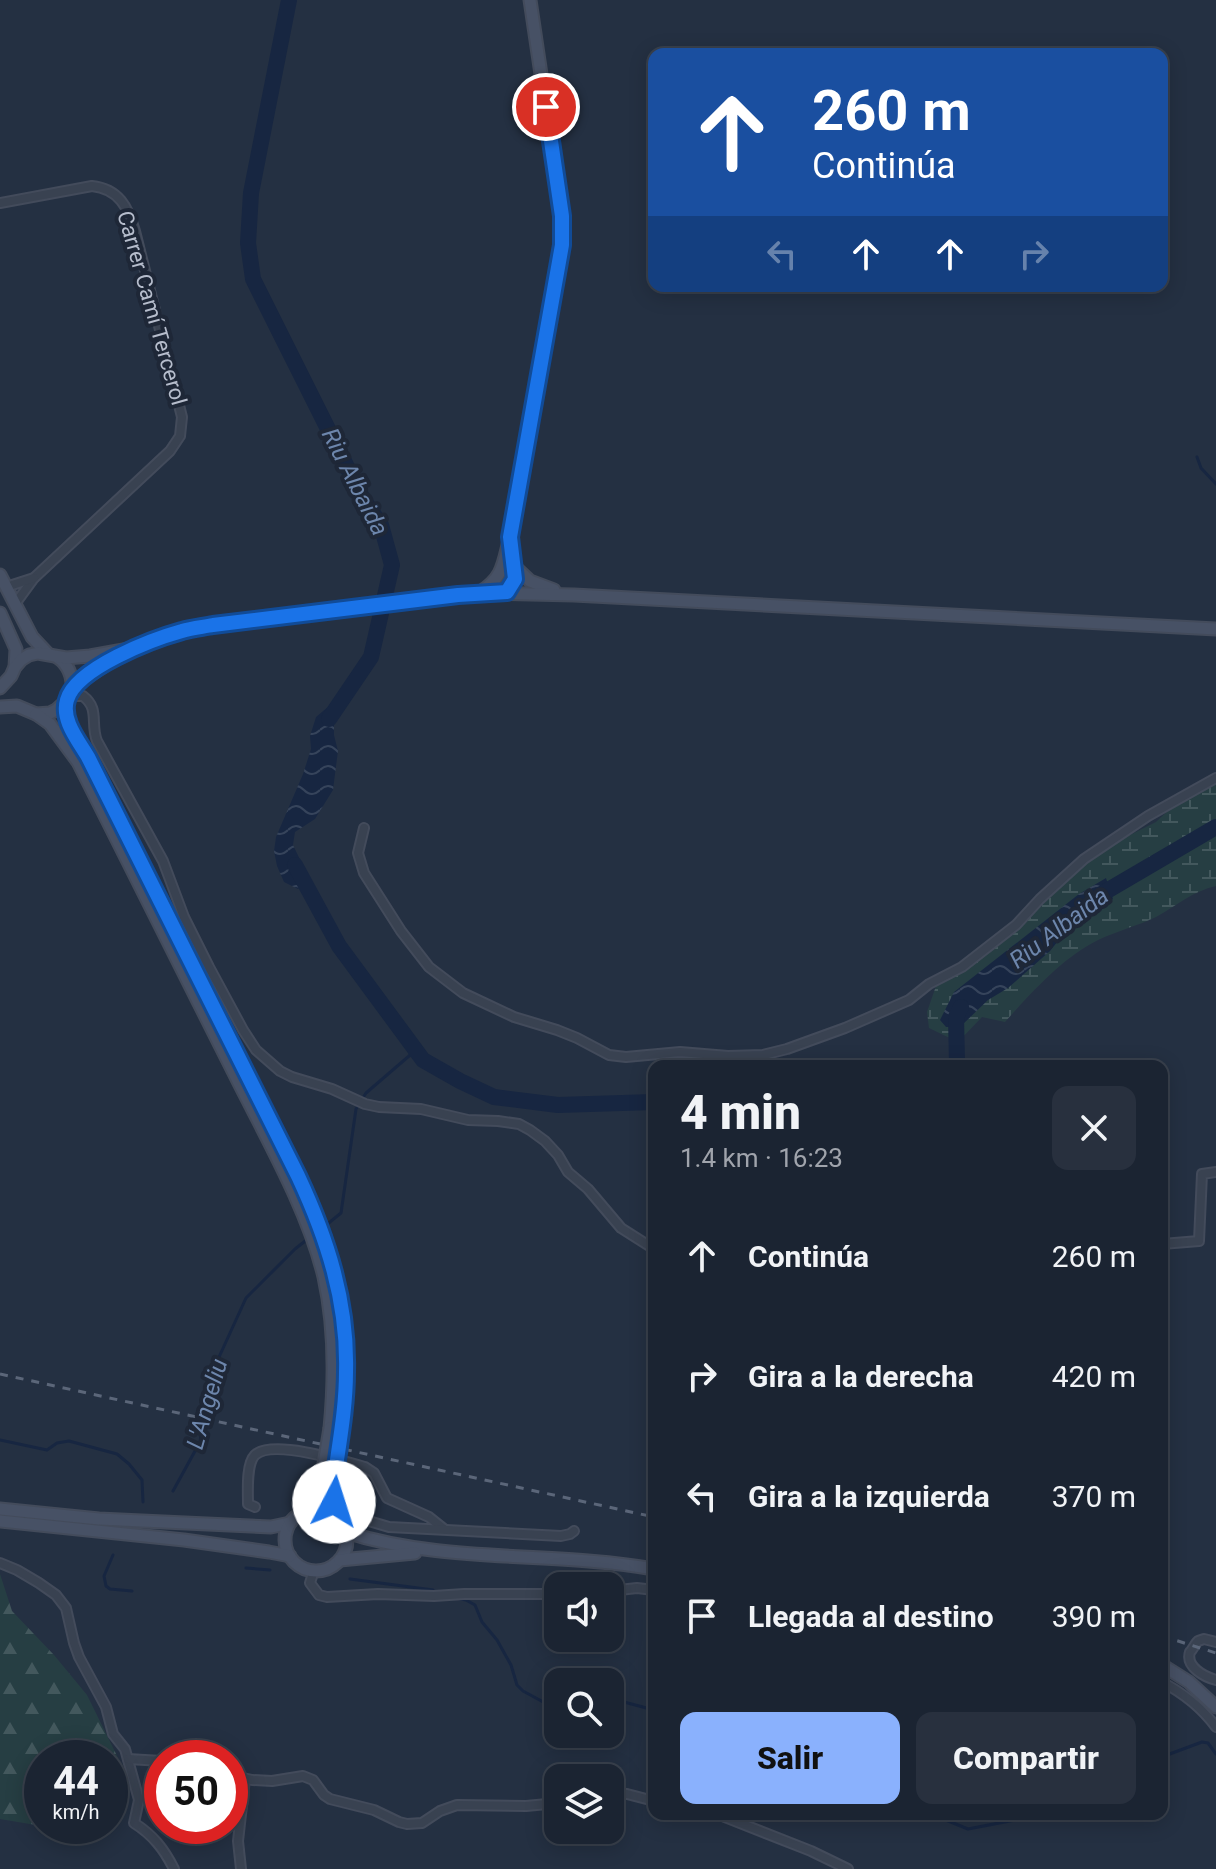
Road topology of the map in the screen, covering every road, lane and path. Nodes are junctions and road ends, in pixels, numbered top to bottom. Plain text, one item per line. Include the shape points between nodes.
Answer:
1 (530, 0) edge
2 (0, 203) edge
3 (510, 537) junction
4 (513, 565) junction
5 (500, 574) junction
6 (34, 578) junction
7 (3, 581) edge
8 (507, 592) junction
9 (480, 593) junction
10 (574, 595) junction
11 (15, 604) junction
12 (0, 613) edge
13 (1216, 629) edge
14 (129, 649) junction
15 (52, 655) junction
16 (13, 671) junction
17 (0, 688) edge
18 (69, 695) junction
19 (0, 707) edge
20 (23, 708) junction
21 (36, 714) junction
22 (1216, 778) edge
23 (364, 828) dead end
24 (1216, 1172) edge
25 (293, 1179) junction
26 (1168, 1244) edge
27 (648, 1245) edge
28 (330, 1465) junction
29 (255, 1507) dead end
30 (0, 1509) edge
31 (309, 1510) junction
32 (0, 1521) edge
33 (290, 1523) junction
34 (341, 1523) junction
35 (444, 1529) junction
36 (574, 1531) dead end
37 (440, 1552) junction
38 (290, 1556) junction
39 (340, 1560) junction
40 (0, 1563) edge
41 (648, 1568) edge
42 (314, 1570) junction
43 (624, 1589) edge
44 (648, 1589) edge
45 (544, 1594) edge
46 (1216, 1642) edge
47 (1168, 1669) edge
48 (1216, 1680) edge
49 (1168, 1685) edge
50 (1216, 1707) edge
51 (1216, 1727) edge
52 (118, 1740) edge
53 (128, 1759) joint
54 (144, 1760) edge
55 (248, 1779) edge
56 (624, 1794) edge
57 (648, 1799) edge
58 (544, 1804) edge
59 (732, 1820) edge
60 (238, 1844) edge
61 (174, 1869) edge
62 (241, 1869) edge
63 (848, 1869) edge

1 - 3 main road via 562,245
2 - 6 street, Carrer Camí Tercerol via 92,186 119,197 135,231 182,417 180,436 170,451
3 - 4 main road
3 - 5 main road
4 - 8 main road via 515,579
4 - 10 main road via 530,581
5 - 8 main road
5 - 9 main road
6 - 7 street, Carrer Camí Tercerol
6 - 11 street, Carrer Camí Tercerol
7 - 11 main road
8 - 9 main road
8 - 10 main road
9 - 14 main road via 183,631
10 - 13 main road
11 - 15 main road via 32,637
12 - 16 main road via 16,649
14 - 15 main road via 66,658
14 - 18 main road via 92,672
15 - 16 main road via 29,655
15 - 18 main road via 71,674
16 - 17 main road
16 - 20 main road via 12,693
18 - 21 main road via 56,710
18 - 25 main road via 70,725
18 - 27 street via 83,696 92,705 93,733 256,1050 292,1077 365,1104 519,1124 545,1141 621,1228
19 - 20 main road
20 - 21 main road
21 - 25 main road via 78,762
22 - 23 street via 1084,859 1016,925 909,1000 763,1055 609,1055 463,993 429,967 364,873 358,853
24 - 26 street via 1202,1174 1199,1241
25 - 28 main road, bridge via 324,1237 329,1272 340,1295 346,1356
28 - 31 main road
28 - 34 main road
29 - 35 street via 248,1504 251,1462 255,1454 280,1449 365,1467 387,1498
30 - 33 main road via 99,1519 271,1527
31 - 33 main road
31 - 34 main road via 319,1509
32 - 38 main road
33 - 38 main road via 285,1539
34 - 35 street via 352,1516 389,1527
34 - 37 main road via 378,1542
34 - 39 main road via 347,1542
35 - 36 street via 561,1536
37 - 39 main road
37 - 41 main road
38 - 42 main road
39 - 42 main road
40 - 52 street via 39,1583 66,1608 79,1657
42 - 45 street via 310,1583 327,1597
43 - 44 street
46 - 48 street via 1198,1641 1189,1658 1198,1671
47 - 50 main road
49 - 51 street
53 - 54 street
53 - 61 street via 139,1800 134,1823 153,1836
55 - 58 street via 309,1777 330,1799 407,1824 422,1823 457,1805
56 - 57 street
59 - 63 street
60 - 62 street

